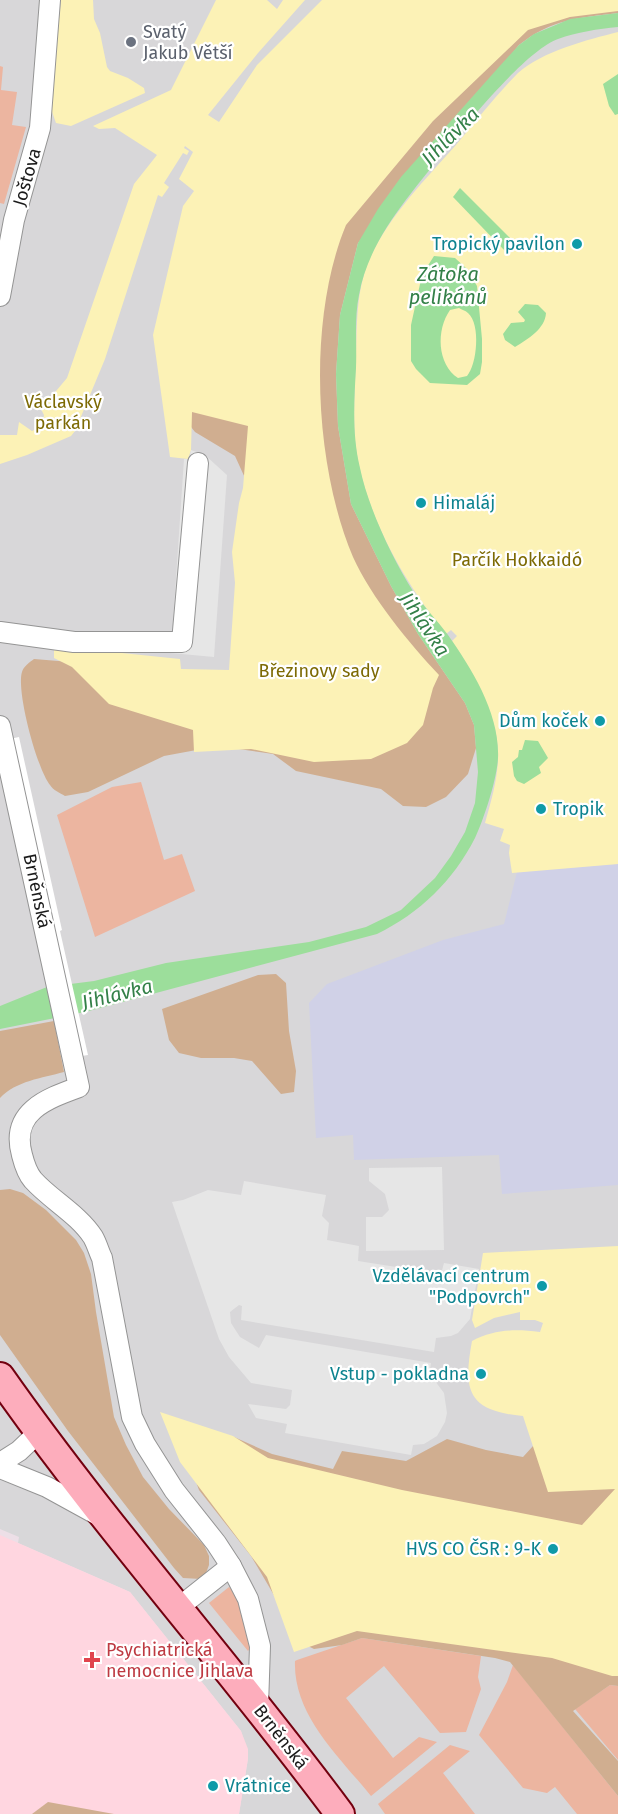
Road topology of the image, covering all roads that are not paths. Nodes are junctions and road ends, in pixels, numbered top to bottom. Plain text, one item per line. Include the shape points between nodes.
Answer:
1 (50, 0) edge
2 (0, 296) edge
3 (198, 463) dead end
4 (0, 632) edge
5 (2, 733) edge
6 (0, 1377) edge
7 (39, 1432) junction
8 (0, 1463) edge
9 (0, 1468) edge
10 (108, 1521) junction
11 (231, 1566) junction
12 (178, 1608) junction
13 (258, 1706) junction
14 (340, 1814) edge

1 - 2 street, Joštova via 40,128 14,220
3 - 4 street via 182,642 74,642
5 - 11 street, Brněnská via 79,1087 35,1106 21,1129 20,1147 32,1179 93,1237 102,1258 132,1417 174,1491
6 - 7 main road, Brněnská
7 - 8 street
7 - 10 main road, Brněnská
9 - 10 street, Brněnská via 47,1486
10 - 12 main road, Brněnská
11 - 12 street
11 - 13 street via 248,1599 260,1646
12 - 13 main road, Brněnská
13 - 14 main road, Brněnská

